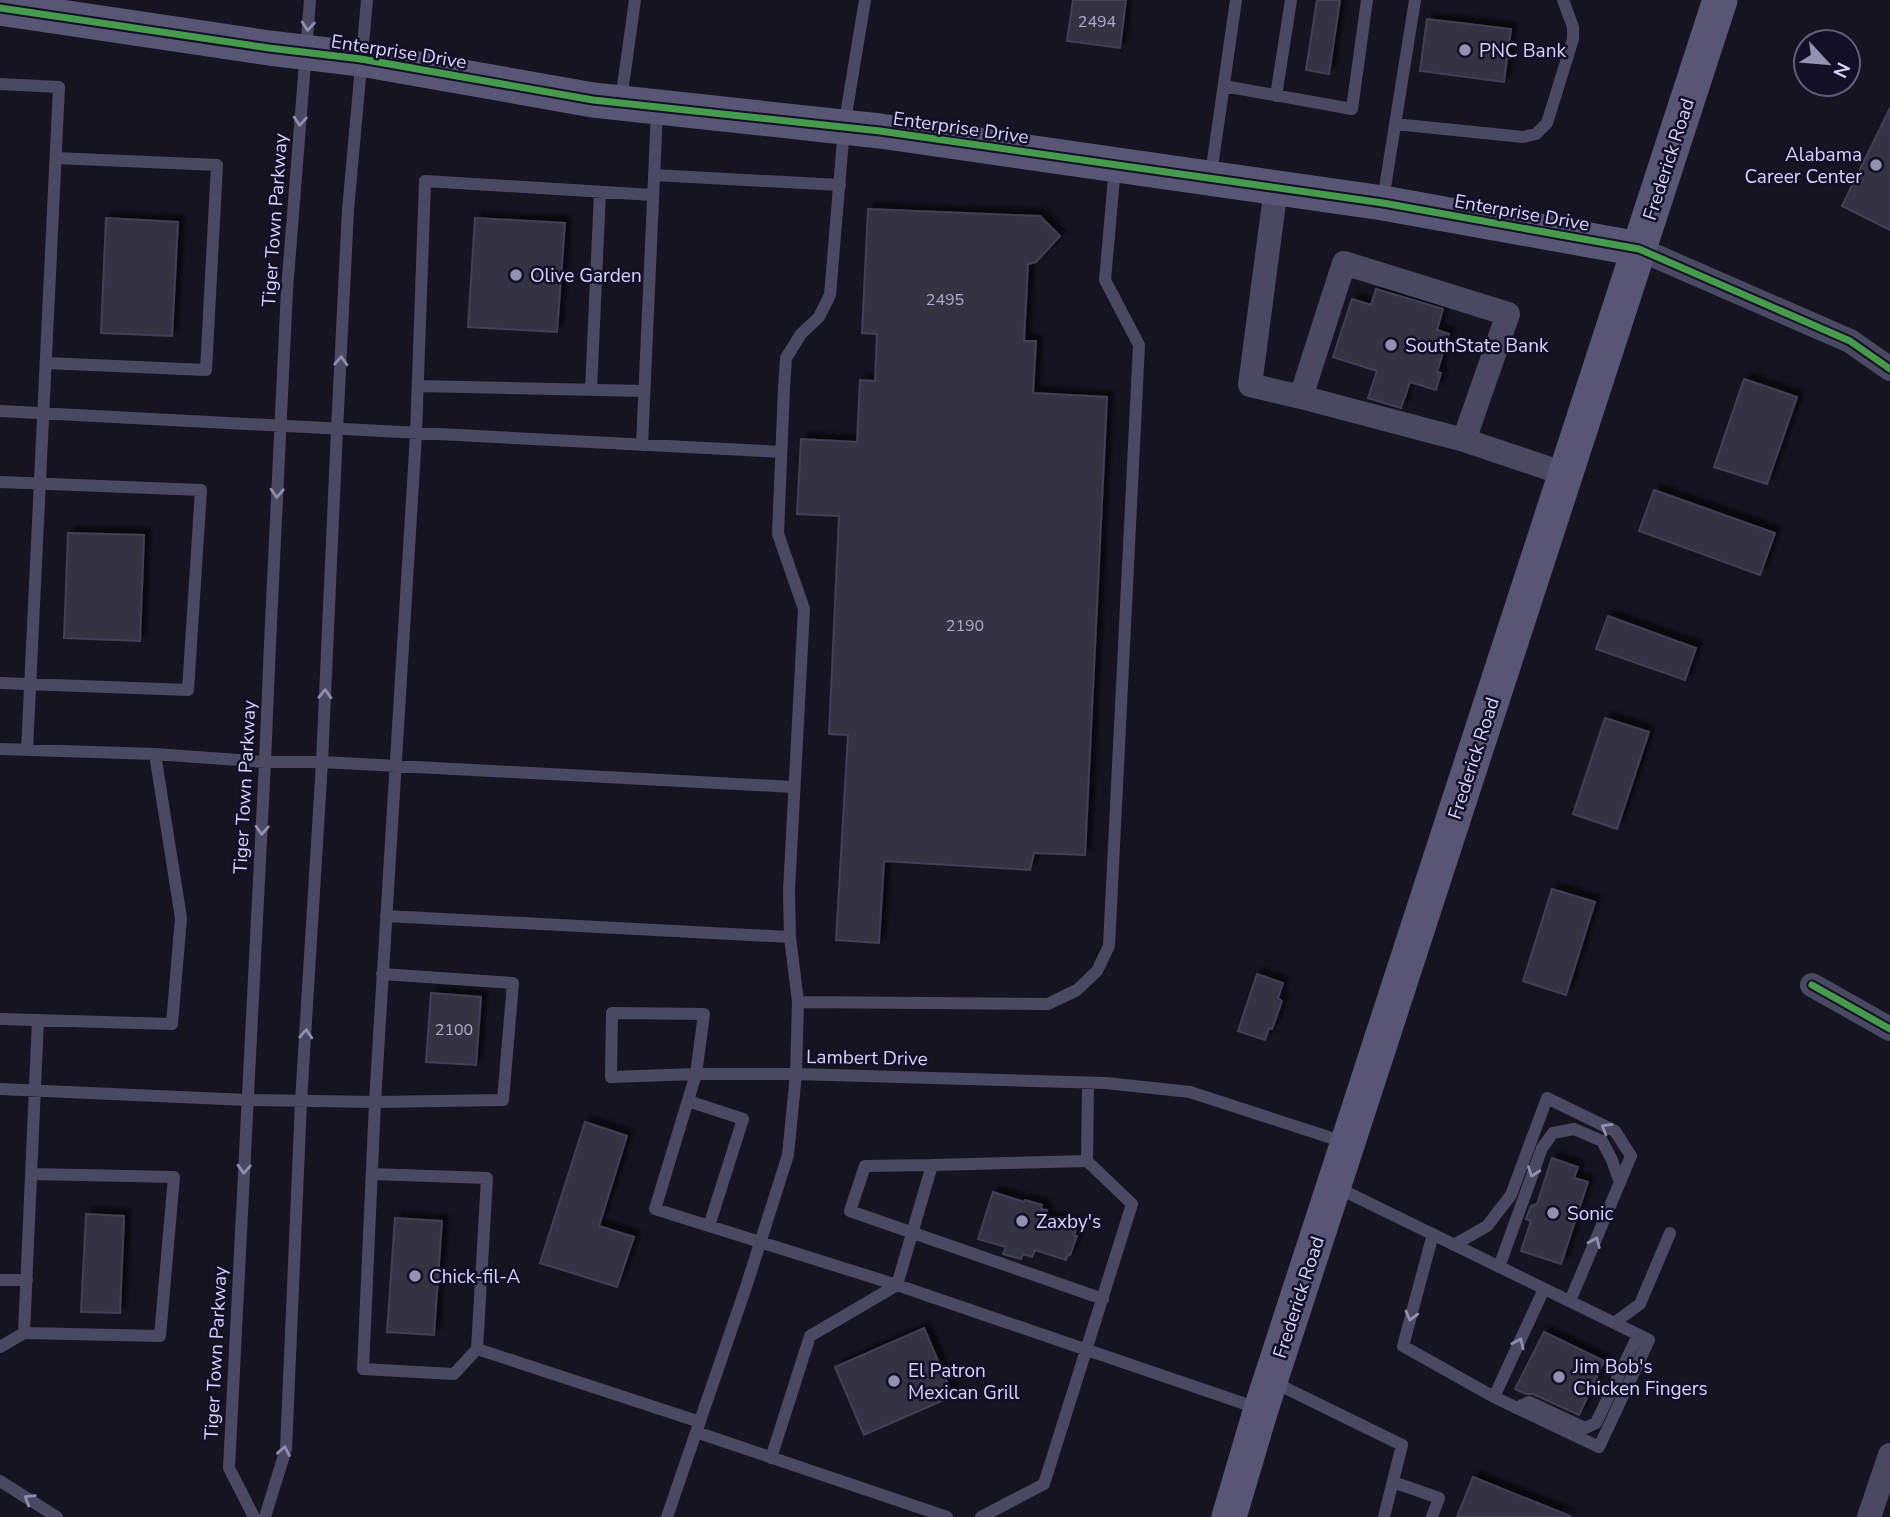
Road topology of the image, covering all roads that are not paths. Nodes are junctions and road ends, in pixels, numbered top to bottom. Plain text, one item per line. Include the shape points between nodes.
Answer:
1 (310, 0) edge
2 (367, 0) edge
3 (635, 0) edge
4 (865, 0) edge
5 (1236, 0) edge
6 (1291, 0) edge
7 (1367, 0) edge
8 (1415, 0) edge
9 (1563, 0) edge
10 (1720, 0) edge
11 (21, 7) edge
12 (306, 53) junction
13 (361, 59) junction
14 (0, 85) edge
15 (1224, 86) junction
16 (1276, 96) junction
17 (621, 103) junction
18 (657, 107) junction
19 (1395, 124) junction
20 (844, 127) junction
21 (56, 158) junction
22 (1116, 165) junction
23 (654, 175) junction
24 (1210, 178) junction
25 (839, 185) junction
26 (1276, 188) junction
27 (600, 192) junction
28 (653, 195) junction
29 (1382, 203) junction
30 (1639, 249) junction
31 (46, 363) junction
32 (1890, 369) edge
33 (418, 386) junction
34 (590, 390) junction
35 (644, 391) junction
36 (1301, 397) junction
37 (0, 411) edge
38 (44, 414) junction
39 (280, 425) junction
40 (337, 429) junction
41 (416, 434) junction
42 (1464, 440) junction
43 (642, 445) junction
44 (781, 452) junction
45 (1566, 474) junction
46 (0, 482) edge
47 (40, 484) junction
48 (0, 683) edge
49 (31, 684) junction
50 (0, 749) edge
51 (27, 750) junction
52 (155, 754) junction
53 (265, 762) junction
54 (322, 762) junction
55 (395, 766) junction
56 (794, 787) junction
57 (386, 916) junction
58 (790, 937) junction
59 (382, 974) junction
60 (1812, 985) dead end
61 (798, 1002) junction
62 (0, 1018) edge
63 (38, 1020) junction
64 (1890, 1029) edge
65 (696, 1074) junction
66 (796, 1074) junction
67 (1088, 1083) junction
68 (0, 1089) edge
69 (36, 1091) junction
70 (247, 1100) junction
71 (688, 1101) junction
72 (301, 1102) junction
73 (374, 1102) junction
74 (1348, 1144) junction
75 (1087, 1161) junction
76 (932, 1165) junction
77 (32, 1174) junction
78 (372, 1174) junction
79 (1620, 1183) junction
80 (1334, 1186) junction
81 (709, 1226) junction
82 (912, 1233) junction
83 (1671, 1233) dead end
84 (1433, 1234) junction
85 (760, 1242) junction
86 (1454, 1245) junction
87 (1499, 1267) junction
88 (0, 1280) edge
89 (27, 1280) junction
90 (897, 1285) junction
91 (1544, 1289) junction
92 (1102, 1299) junction
93 (1570, 1301) junction
94 (1614, 1323) junction
95 (24, 1333) junction
96 (1644, 1338) junction
97 (0, 1347) edge
98 (477, 1349) junction
99 (1087, 1349) junction
100 (1266, 1395) junction
101 (1494, 1397) junction
102 (1516, 1408) junction
103 (698, 1427) junction
104 (1890, 1455) edge
105 (771, 1458) junction
106 (0, 1481) edge
107 (1393, 1482) junction
108 (57, 1517) edge
109 (254, 1517) edge
110 (265, 1517) edge
111 (667, 1517) edge
112 (947, 1517) edge
113 (981, 1517) edge
114 (1229, 1517) edge
115 (1384, 1517) edge
116 (1432, 1517) edge
117 (1869, 1517) edge

1 -> 12 lane, Tiger Town Parkway
2 - 13 lane
3 - 17 lane
4 - 20 lane
5 - 15 lane
6 - 16 lane
7 - 16 lane via 1352,109
8 - 19 lane
9 - 19 lane via 1573,39 1547,123 1536,134 1523,137
10 - 30 street, Frederick Road
11 - 12 street, Enterprise Drive
12 - 13 street, Enterprise Drive
12 -> 39 lane, Tiger Town Parkway
13 - 17 street, Enterprise Drive
40 -> 13 lane
14 - 21 lane via 59,87
15 - 16 lane
15 - 24 lane
17 - 18 street, Enterprise Drive
18 - 20 street, Enterprise Drive
18 - 23 lane
19 - 29 lane
20 - 22 street, Enterprise Drive
20 - 25 lane
21 - 31 lane
21 - 31 lane via 217,165 206,370
22 - 24 street, Enterprise Drive
22 - 61 lane via 1105,281 1139,345 1109,946 1097,971 1077,990 1048,1004
23 - 25 lane
23 - 28 lane
24 - 26 street, Enterprise Drive
25 - 44 lane via 830,295 819,317 786,358
26 - 29 street, Enterprise Drive
26 - 36 street via 1250,385
27 - 28 lane
27 - 33 lane via 425,181
27 - 34 lane
28 - 35 lane
29 - 30 street, Enterprise Drive
30 - 32 street, Enterprise Drive via 1850,341
30 - 45 street, Frederick Road
31 - 38 lane
33 - 34 lane
33 - 41 lane
34 - 35 lane
35 - 43 lane
36 - 42 street
36 - 42 street via 1344,264 1508,314
37 - 38 lane
38 - 39 lane
38 - 47 lane
39 - 40 lane
39 -> 53 lane, Tiger Town Parkway
40 - 41 lane
54 -> 40 lane
41 - 43 lane
41 - 55 lane
42 - 45 street
43 - 44 lane
44 - 56 lane via 778,534 804,609
45 - 74 street, Frederick Road
46 - 47 lane
47 - 49 lane
47 - 49 lane via 201,490 188,690
48 - 49 lane
49 - 51 lane
50 - 51 lane
51 - 52 lane
52 - 53 lane
52 - 63 lane via 181,918 172,1024
53 - 54 lane
53 -> 70 lane, Tiger Town Parkway
54 - 55 lane
72 -> 54 lane
55 - 56 lane
55 - 57 lane
56 - 58 lane
57 - 58 lane
57 - 59 lane
58 - 61 lane
59 - 73 lane
59 - 73 lane via 513,983 503,1100
60 - 64 street
61 - 66 lane
62 - 63 lane
63 - 69 lane
65 - 65 lane via 704,1014 612,1013 611,1077
65 - 66 lane
65 - 71 lane
66 - 67 lane, Lambert Drive
66 - 85 lane, Lambert Drive via 788,1155
67 - 74 lane, Lambert Drive via 1190,1092
67 - 75 lane
68 - 69 lane
69 - 70 lane
69 - 77 lane
70 - 72 lane
70 -> 109 lane, Tiger Town Parkway via 229,1468
71 - 81 lane via 655,1209
71 - 81 lane via 743,1119
72 - 73 lane
110 -> 72 lane via 286,1449
73 - 78 lane
74 - 80 street, Frederick Road
75 - 76 lane
75 - 92 lane via 1132,1204
76 - 82 lane
76 - 82 lane via 865,1166 850,1211
77 - 89 lane
77 - 95 lane via 174,1177 160,1336
78 - 98 lane via 487,1178
78 - 98 lane via 363,1369 454,1374
79 -> 86 lane via 1631,1156 1615,1131 1547,1098 1511,1195 1487,1226
79 -> 87 lane via 1602,1141 1574,1129 1553,1133 1542,1148
93 -> 79 lane
80 - 84 lane
80 - 100 street, Frederick Road
81 - 85 lane
82 - 90 lane
82 - 92 lane
83 - 94 lane via 1640,1304
84 - 86 lane
84 -> 101 lane via 1403,1346
85 - 90 lane
85 - 103 lane, Lambert Drive
86 - 87 lane
87 - 91 lane
88 - 89 lane
89 - 95 lane
90 - 99 lane
90 - 105 lane via 810,1336
91 - 93 lane
101 -> 91 lane
92 - 99 lane
93 - 94 lane
94 - 96 lane
95 - 97 lane
96 - 102 lane via 1597,1423 1585,1428 1529,1402
96 - 102 lane via 1599,1447
98 - 103 lane
99 - 100 lane
99 - 113 lane via 1044,1484
100 - 107 lane via 1402,1445
100 - 114 street, Frederick Road
101 - 102 lane
103 - 105 lane
103 - 111 lane, Lambert Drive
104 - 117 street
105 - 112 lane
108 -> 106 lane
107 - 115 lane
107 - 116 lane via 1439,1499

